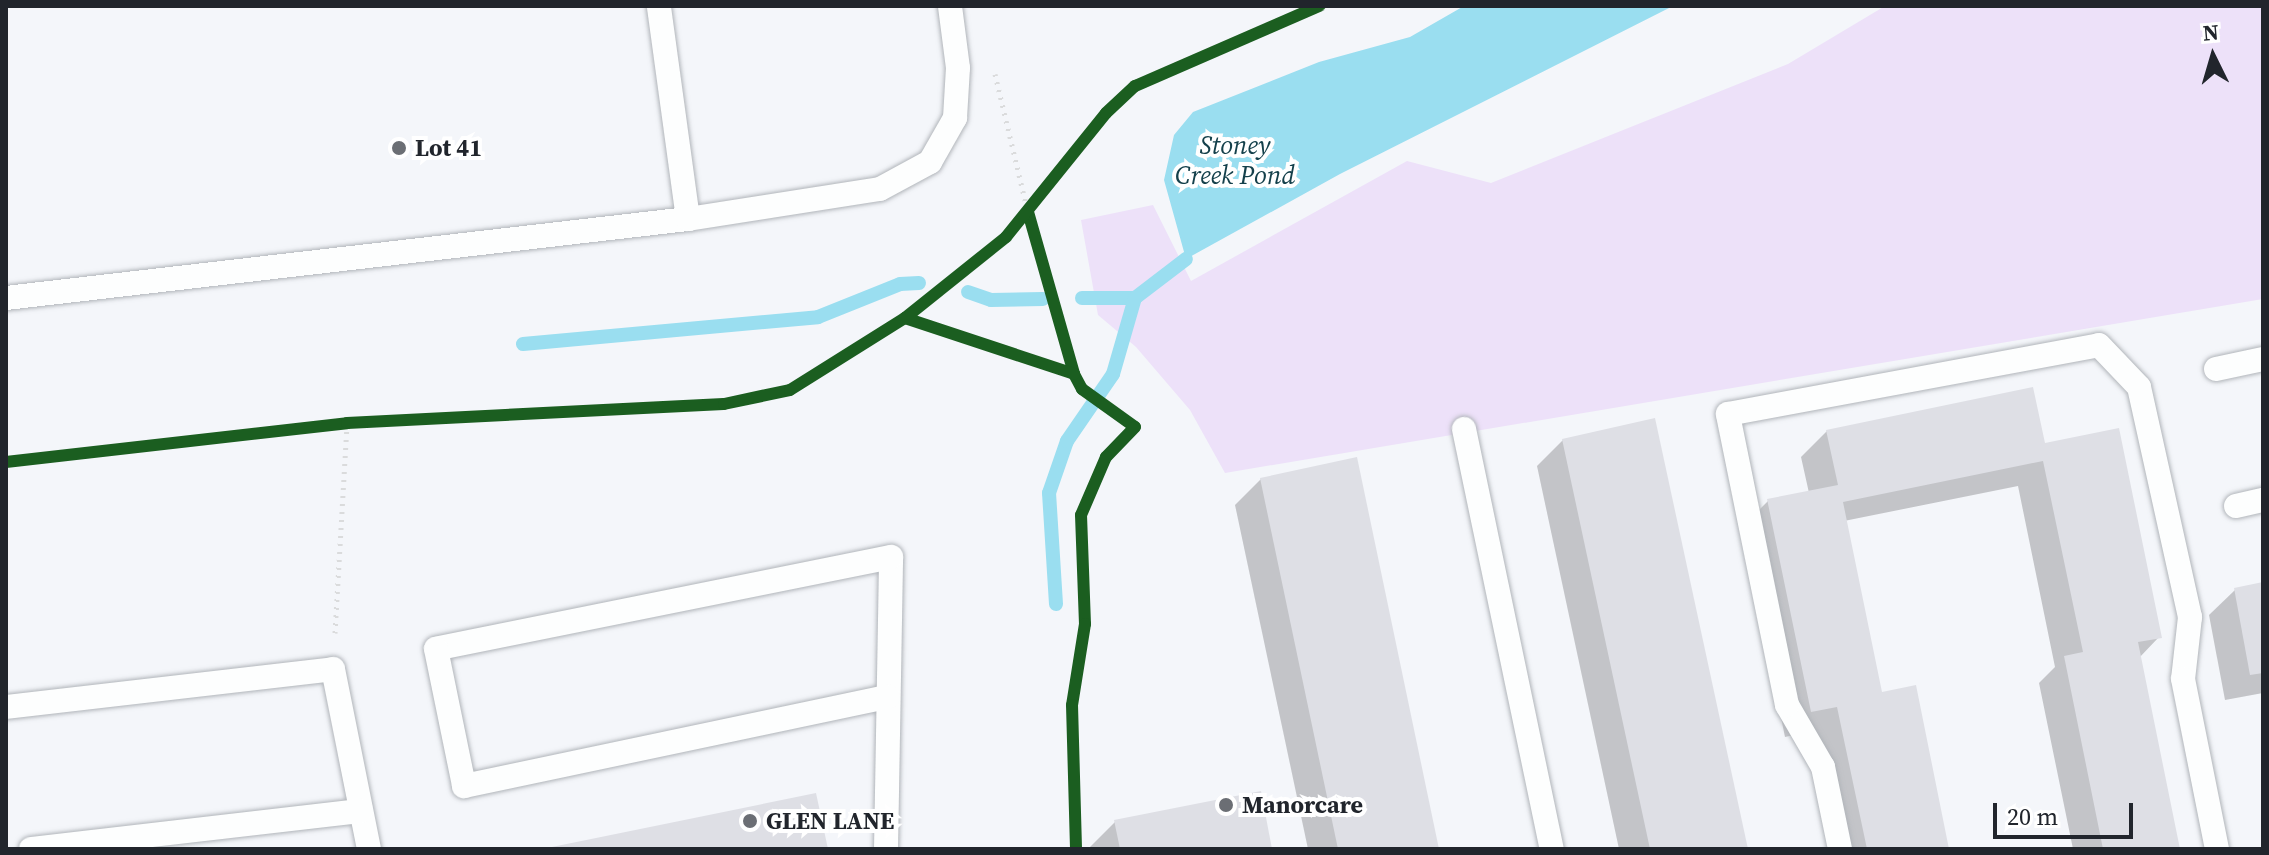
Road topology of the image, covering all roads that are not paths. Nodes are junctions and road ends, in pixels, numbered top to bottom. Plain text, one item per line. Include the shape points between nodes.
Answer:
1 (659, 6) edge
2 (950, 6) edge
3 (688, 219) junction
4 (6, 298) edge
5 (2263, 359) edge
6 (2216, 369) dead end
7 (1464, 429) dead end
8 (2263, 500) edge
9 (2236, 506) dead end
10 (888, 697) junction
11 (6, 707) edge
12 (361, 811) junction
13 (31, 849) edge
14 (369, 849) edge
15 (886, 849) edge
16 (1552, 849) edge
17 (1840, 849) edge
18 (2217, 849) edge

1 - 3 lane
2 - 3 lane via 958,68 955,118 930,162 880,189
3 - 4 lane
5 - 6 lane
7 - 16 lane
8 - 9 lane
10 - 10 lane via 891,557 436,649 464,786
10 - 15 lane
11 - 12 lane via 333,669
12 - 13 lane
12 - 14 lane
17 - 18 lane via 1823,767 1787,705 1728,414 2099,345 2139,387 2190,617 2183,679

